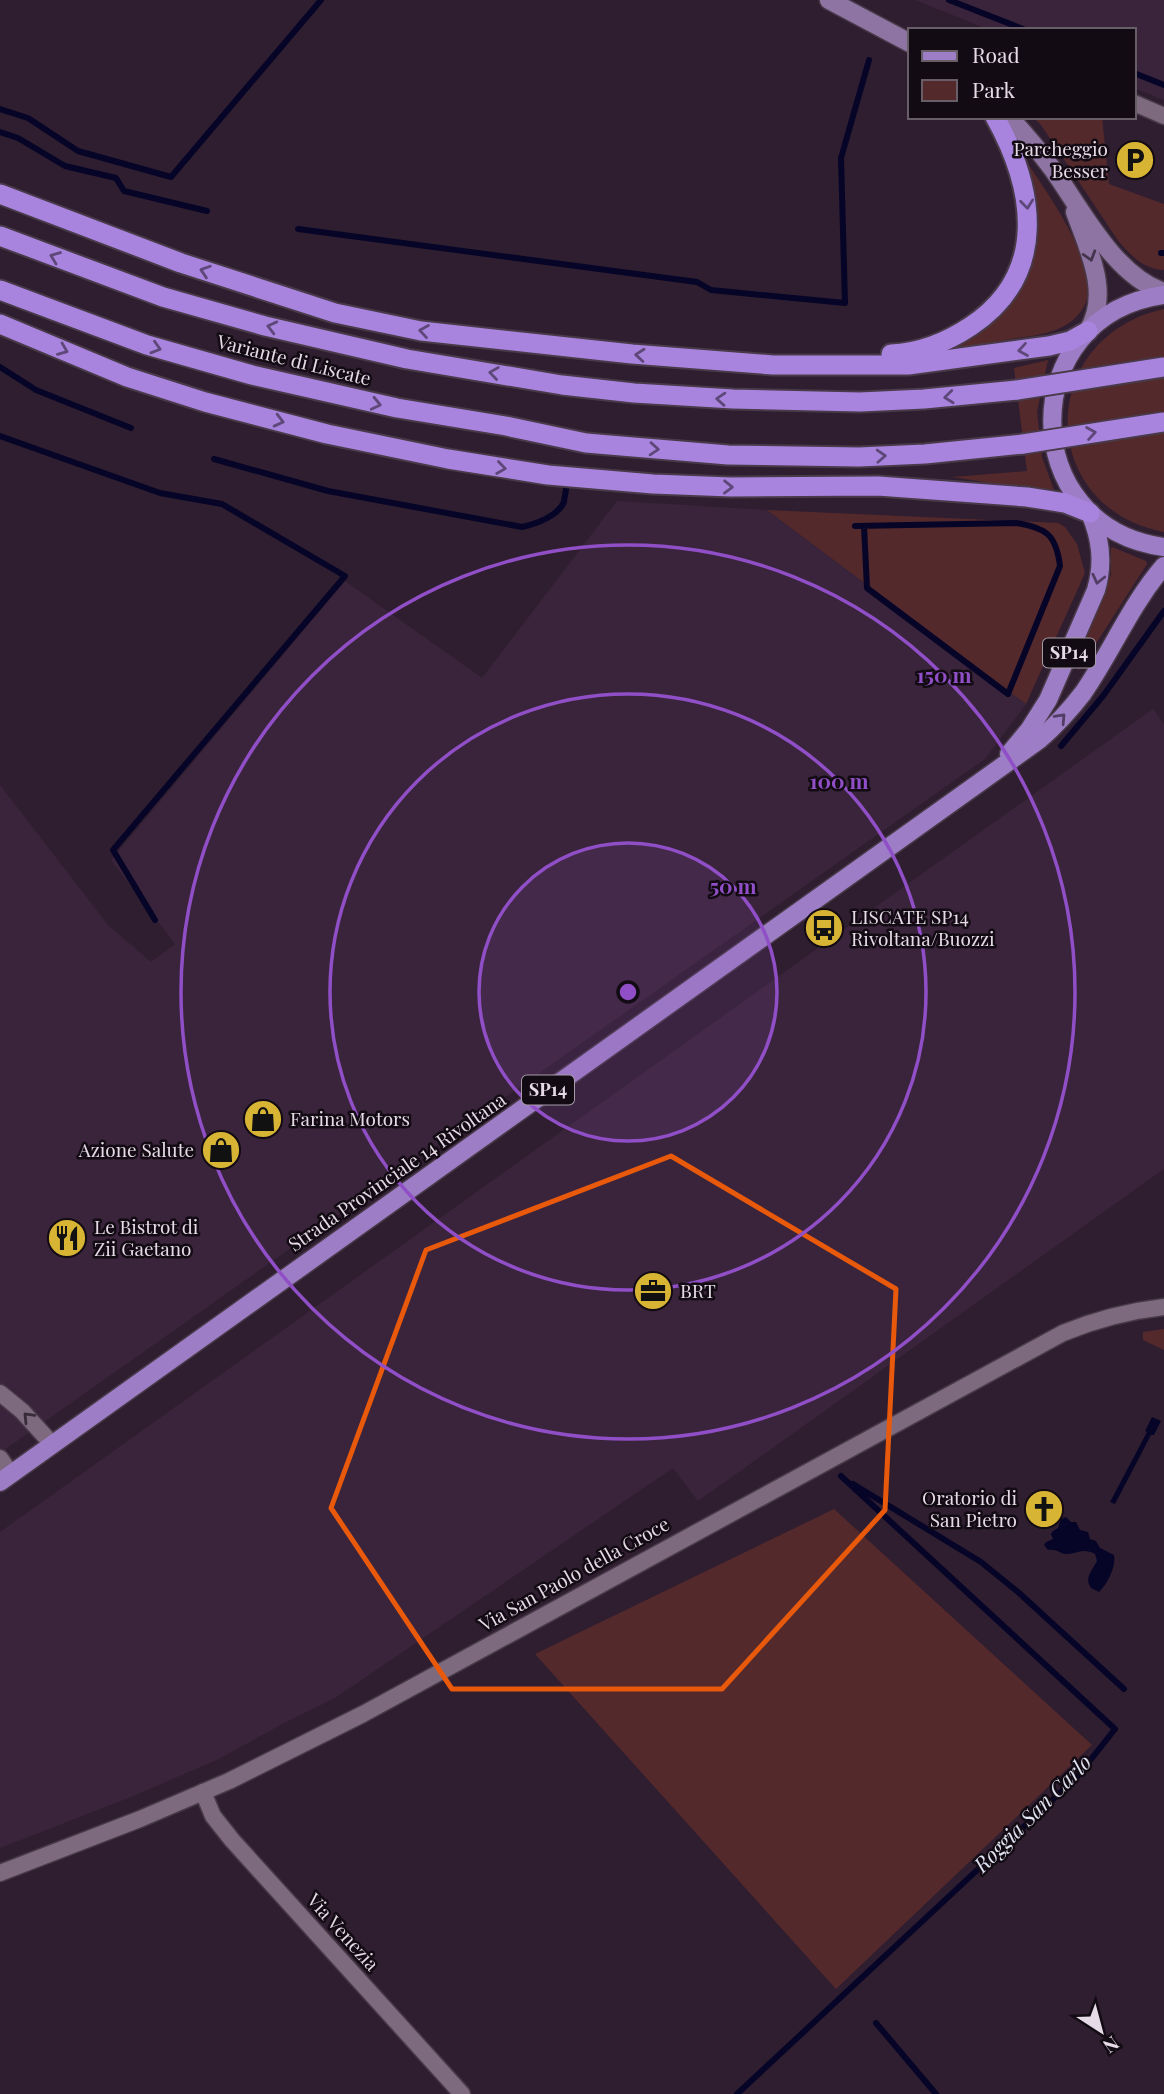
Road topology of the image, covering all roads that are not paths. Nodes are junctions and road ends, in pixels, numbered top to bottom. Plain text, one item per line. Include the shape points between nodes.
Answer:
1 (829, 0) edge
2 (908, 42) edge
3 (1136, 104) edge
4 (1164, 116) edge
5 (996, 119) edge
6 (1011, 119) edge
7 (1067, 192) junction
8 (0, 194) edge
9 (0, 236) edge
10 (0, 290) edge
11 (1164, 293) edge
12 (0, 324) edge
13 (1088, 331) junction
14 (733, 362) junction
15 (1164, 367) edge
16 (1164, 422) edge
17 (1090, 513) junction
18 (1164, 547) edge
19 (1164, 566) edge
20 (989, 776) junction
21 (1164, 1307) edge
22 (0, 1394) edge
23 (52, 1444) junction
24 (0, 1458) edge
25 (5, 1478) edge
26 (203, 1792) junction
27 (0, 1873) edge
28 (462, 2094) edge

1 - 2 main road
3 - 4 street
5 -> 14 highway via 1020,170 1028,223 1016,275 991,311 951,338 915,351
6 - 7 main road
7 - 11 main road via 1125,268
7 -> 13 main road via 1097,282 1097,305
14 -> 8 highway via 421,331 335,313 181,263
15 -> 9 highway, Variante di Liscate, bridge via 1017,390 860,402 733,400 562,385 407,359 265,326 163,297
10 -> 16 highway, Variante di Liscate, bridge via 147,345 252,375 586,443 728,454 859,457 1023,444
11 - 13 main road via 1124,306
12 -> 17 highway via 127,377 205,402 461,462 653,484 878,486 1027,497 1065,503
13 -> 14 highway via 1049,346 908,365
13 - 17 main road via 1059,375 1051,426 1063,474
17 - 18 main road via 1120,534
17 -> 20 main road, Strada Provinciale 14 Rivoltana / SP14 via 1101,552 1096,590 1048,700 1030,730
20 -> 19 main road, Strada Provinciale 14 Rivoltana / SP14 via 1039,740 1074,704
20 - 23 main road, Strada Provinciale 14 Rivoltana / SP14
21 - 26 street, Via San Paolo della Croce via 1090,1323 1041,1344 363,1714
23 -> 22 street
23 - 25 main road, Strada Provinciale 14 Rivoltana / SP14
24 - 25 street
26 - 27 street, Via San Paolo della Croce
26 - 28 street, Via Venezia via 232,1840

